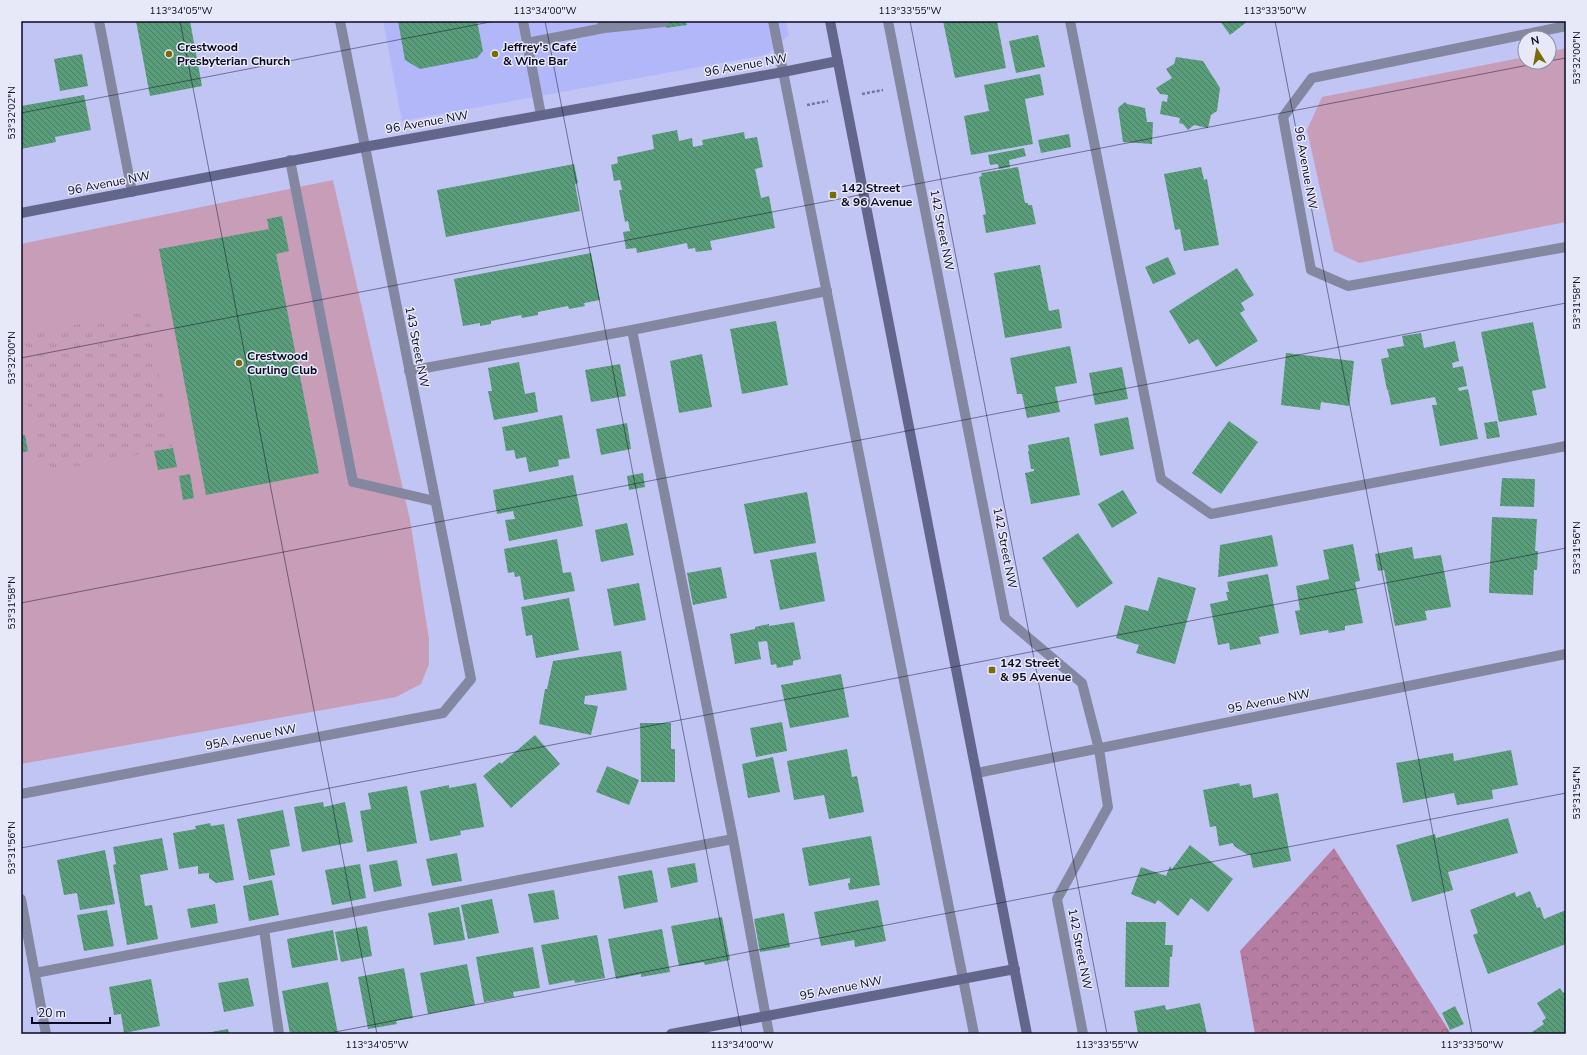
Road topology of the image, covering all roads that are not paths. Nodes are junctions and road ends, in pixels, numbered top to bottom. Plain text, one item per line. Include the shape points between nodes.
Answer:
1 (99, 21) edge
2 (340, 21) edge
3 (523, 21) edge
4 (773, 21) edge
5 (830, 21) edge
6 (888, 21) edge
7 (1070, 21) edge
8 (664, 22) edge
9 (603, 24) edge
10 (1566, 26) edge
11 (527, 42) junction
12 (838, 60) junction
13 (783, 72) junction
14 (541, 115) junction
15 (364, 147) junction
16 (290, 160) junction
17 (132, 192) junction
18 (21, 213) edge
19 (1566, 247) edge
20 (827, 291) junction
21 (632, 330) junction
22 (409, 371) junction
23 (1566, 446) edge
24 (435, 500) junction
25 (1566, 654) edge
26 (470, 679) joint
27 (1099, 749) junction
28 (977, 774) junction
29 (21, 794) edge
30 (733, 839) junction
31 (21, 899) edge
32 (264, 929) junction
33 (1015, 969) junction
34 (35, 973) junction
35 (962, 979) junction
36 (765, 1016) junction
37 (46, 1034) edge
38 (279, 1034) edge
39 (671, 1034) edge
40 (769, 1034) edge
41 (974, 1034) edge
42 (1028, 1034) edge
43 (1083, 1034) edge

1 - 17 street
2 - 15 street, 143 Street NW
3 - 11 street
4 - 13 street
5 - 12 street
6 - 27 street, 142 Street NW via 1005,618 1082,683
7 - 23 street via 1161,479 1211,514
8 - 9 street
9 - 11 street
10 - 19 street, 96 Avenue NW via 1312,78 1283,117 1311,270 1348,286
11 - 14 street
12 - 13 street, 96 Avenue NW
12 - 28 street
13 - 14 street, 96 Avenue NW
13 - 20 street
14 - 15 street, 96 Avenue NW
15 - 16 street, 96 Avenue NW
15 - 22 street, 143 Street NW
16 - 17 street, 96 Avenue NW
16 - 24 street via 353,482
17 - 18 street, 96 Avenue NW
20 - 21 street
20 - 35 street
21 - 22 street
21 - 30 street
22 - 24 street, 143 Street NW
24 - 26 street, 143 Street NW
25 - 27 street, 95 Avenue NW
26 - 29 street, 95A Avenue NW via 443,713
27 - 28 street, 95 Avenue NW
27 - 43 street, 142 Street NW via 1108,807 1057,899
28 - 33 street
30 - 32 street
30 - 36 street
31 - 34 street
32 - 34 street
32 - 38 street
33 - 35 street, 95 Avenue NW
33 - 42 street
34 - 37 street
35 - 36 street, 95 Avenue NW
35 - 41 street
36 - 39 street, 95 Avenue NW
36 - 40 street

